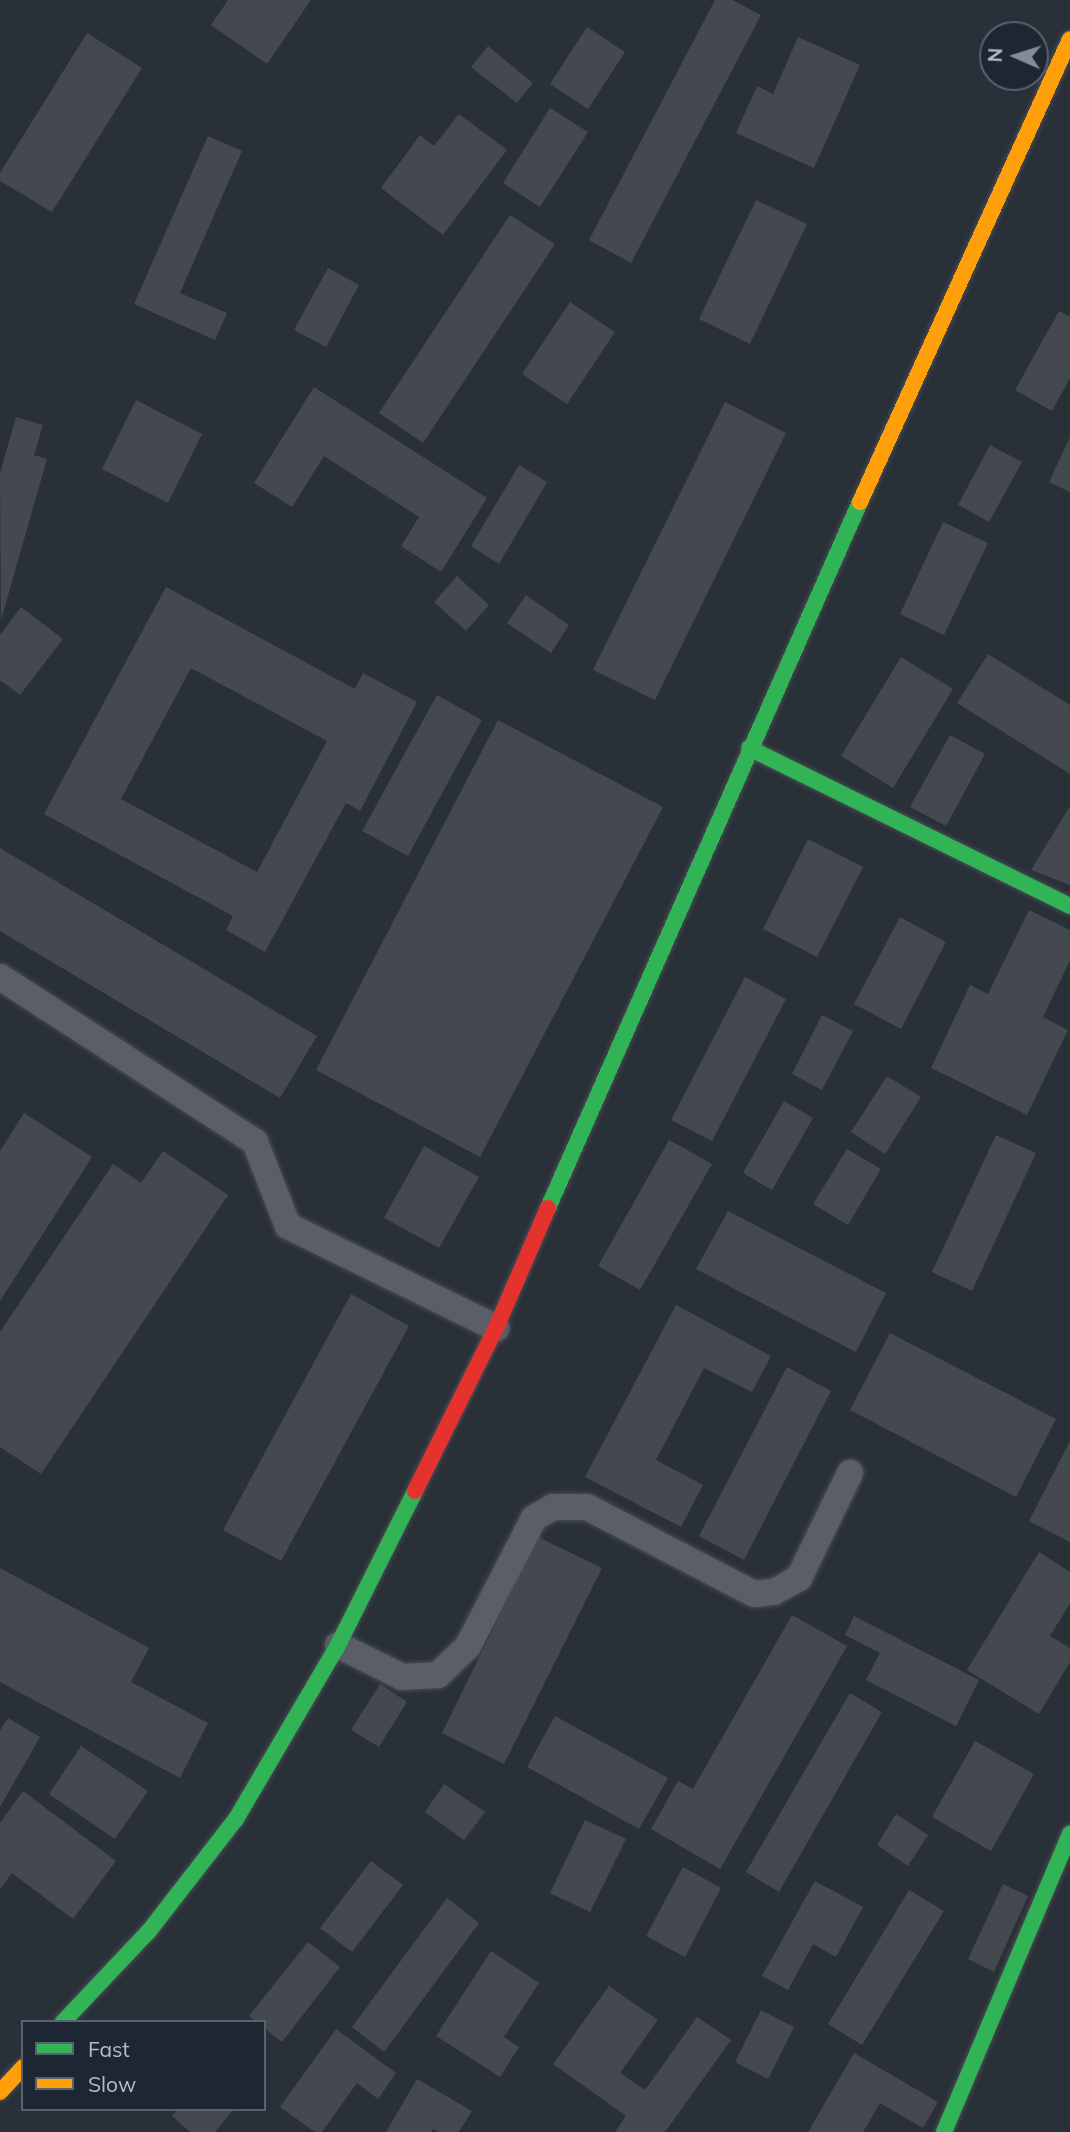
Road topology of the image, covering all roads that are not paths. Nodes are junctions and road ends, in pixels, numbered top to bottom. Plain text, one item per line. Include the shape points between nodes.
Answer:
1 (1070, 39) edge
2 (750, 748) junction
3 (1070, 906) edge
4 (0, 977) edge
5 (496, 1328) junction
6 (850, 1473) dead end
7 (338, 1645) junction
8 (1070, 1833) edge
9 (65, 2020) edge
10 (21, 2069) edge
11 (0, 2092) edge
12 (944, 2132) edge

1 - 2 main road
2 - 3 main road
2 - 5 main road
4 - 5 lane via 255,1142 288,1226
5 - 7 main road
6 - 7 lane via 799,1578 774,1592 754,1594 587,1507 553,1507 534,1518 468,1646 438,1675 402,1677
7 - 9 main road via 236,1819 149,1930
8 - 12 main road
10 - 11 main road

